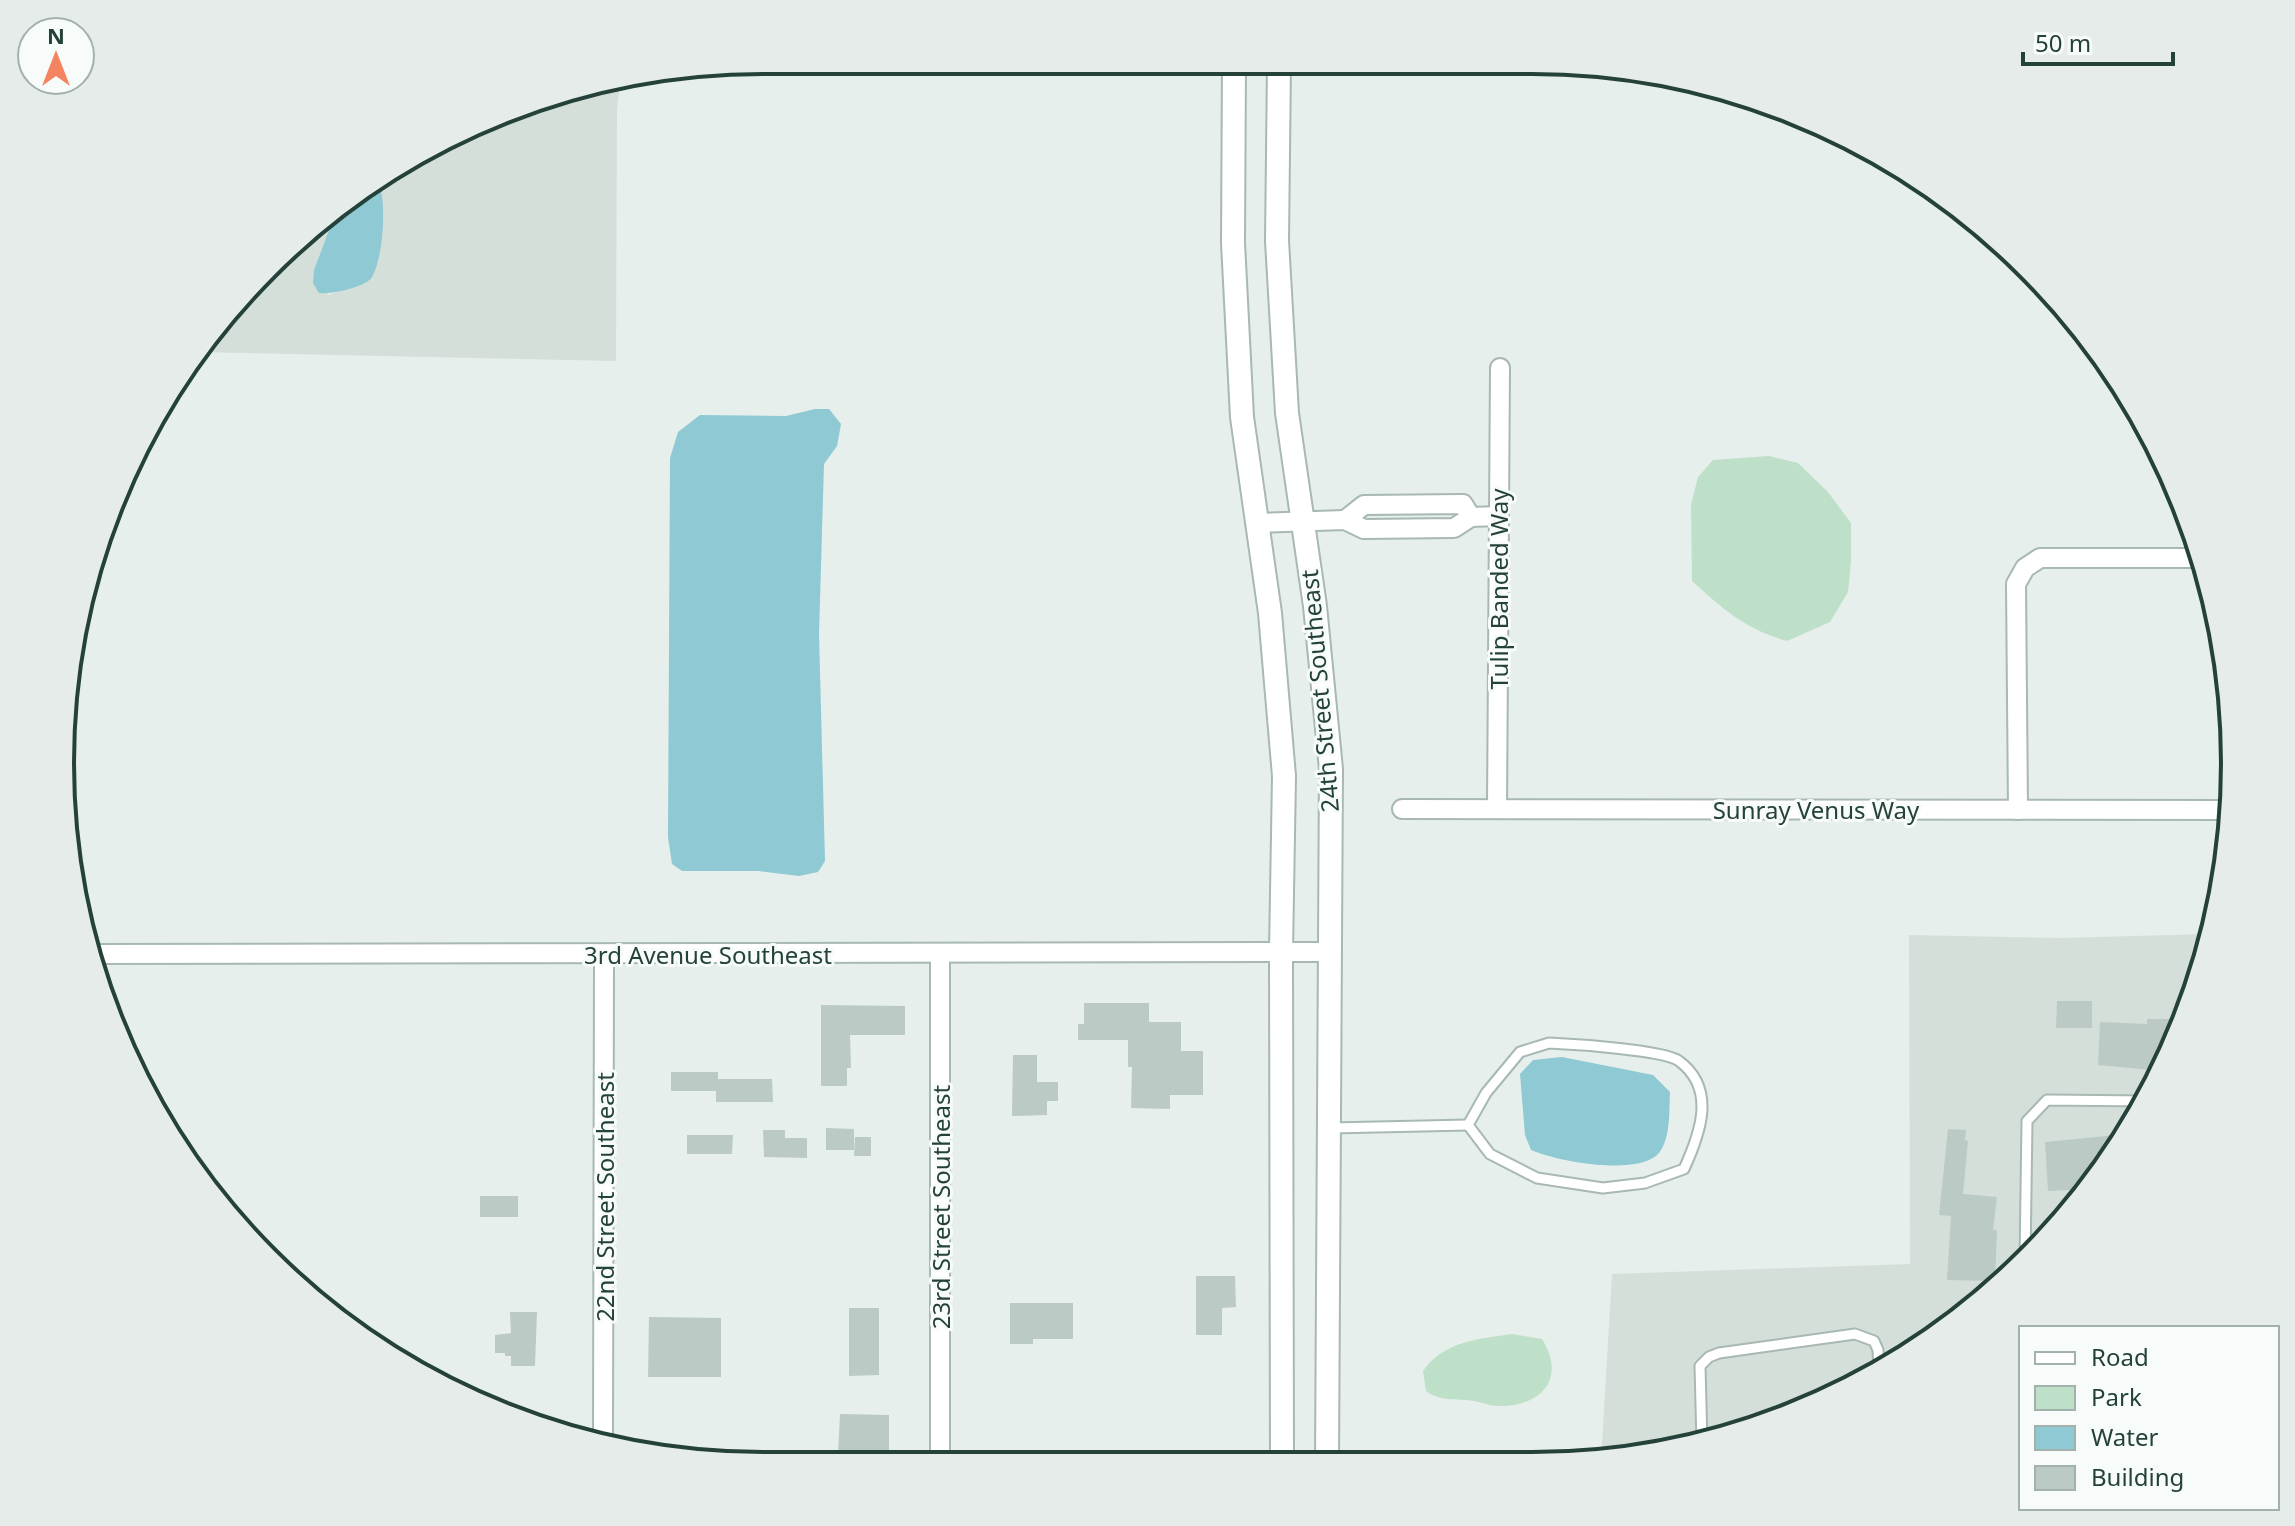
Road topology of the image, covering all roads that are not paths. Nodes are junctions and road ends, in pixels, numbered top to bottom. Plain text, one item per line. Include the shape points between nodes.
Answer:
1 (1234, 74) edge
2 (1279, 74) edge
3 (1500, 368) dead end
4 (1499, 516) junction
5 (1303, 522) junction
6 (1257, 523) junction
7 (2189, 558) edge
8 (1402, 809) dead end
9 (1497, 809) junction
10 (2018, 810) junction
11 (2220, 810) edge
12 (1281, 952) junction
13 (1328, 952) junction
14 (940, 953) junction
15 (101, 954) edge
16 (604, 954) junction
17 (2133, 1101) edge
18 (1468, 1125) junction
19 (1328, 1128) junction
20 (2025, 1243) edge
21 (1878, 1359) edge
22 (1702, 1431) edge
23 (603, 1433) edge
24 (940, 1452) edge
25 (1282, 1452) edge
26 (1327, 1452) edge

1 - 6 street, 24th Street Southeast via 1233,243 1242,417
2 - 5 street, 24th Street Southeast via 1277,241 1287,413
3 - 4 street, Tulip Banded Way
4 - 5 street via 1471,517 1463,504 1364,505 1345,520
4 - 9 street, Tulip Banded Way
5 - 6 street
5 - 13 street, 24th Street Southeast via 1331,769
6 - 12 street, 24th Street Southeast via 1284,776
7 - 10 street via 2040,558 2025,568 2016,584
8 - 9 street, Sunray Venus Way
9 - 10 street, Sunray Venus Way
10 - 11 street, Sunray Venus Way
12 - 13 street, 3rd Avenue Southeast
12 - 14 street, 3rd Avenue Southeast
12 - 25 street, 24th Street Southeast
13 - 19 street, 24th Street Southeast
14 - 16 street, 3rd Avenue Southeast
14 - 24 street, 23rd Street Southeast
15 - 16 street, 3rd Avenue Southeast
16 - 23 street, 22nd Street Southeast
17 - 20 lane via 2047,1100 2027,1121
18 - 18 lane via 1490,1154 1537,1178 1603,1188 1645,1183 1684,1169 1704,1114 1695,1079 1677,1059 1549,1043 1520,1052
18 - 19 lane
19 - 26 street, 24th Street Southeast
21 - 22 lane via 1874,1341 1855,1334 1709,1357 1700,1366

